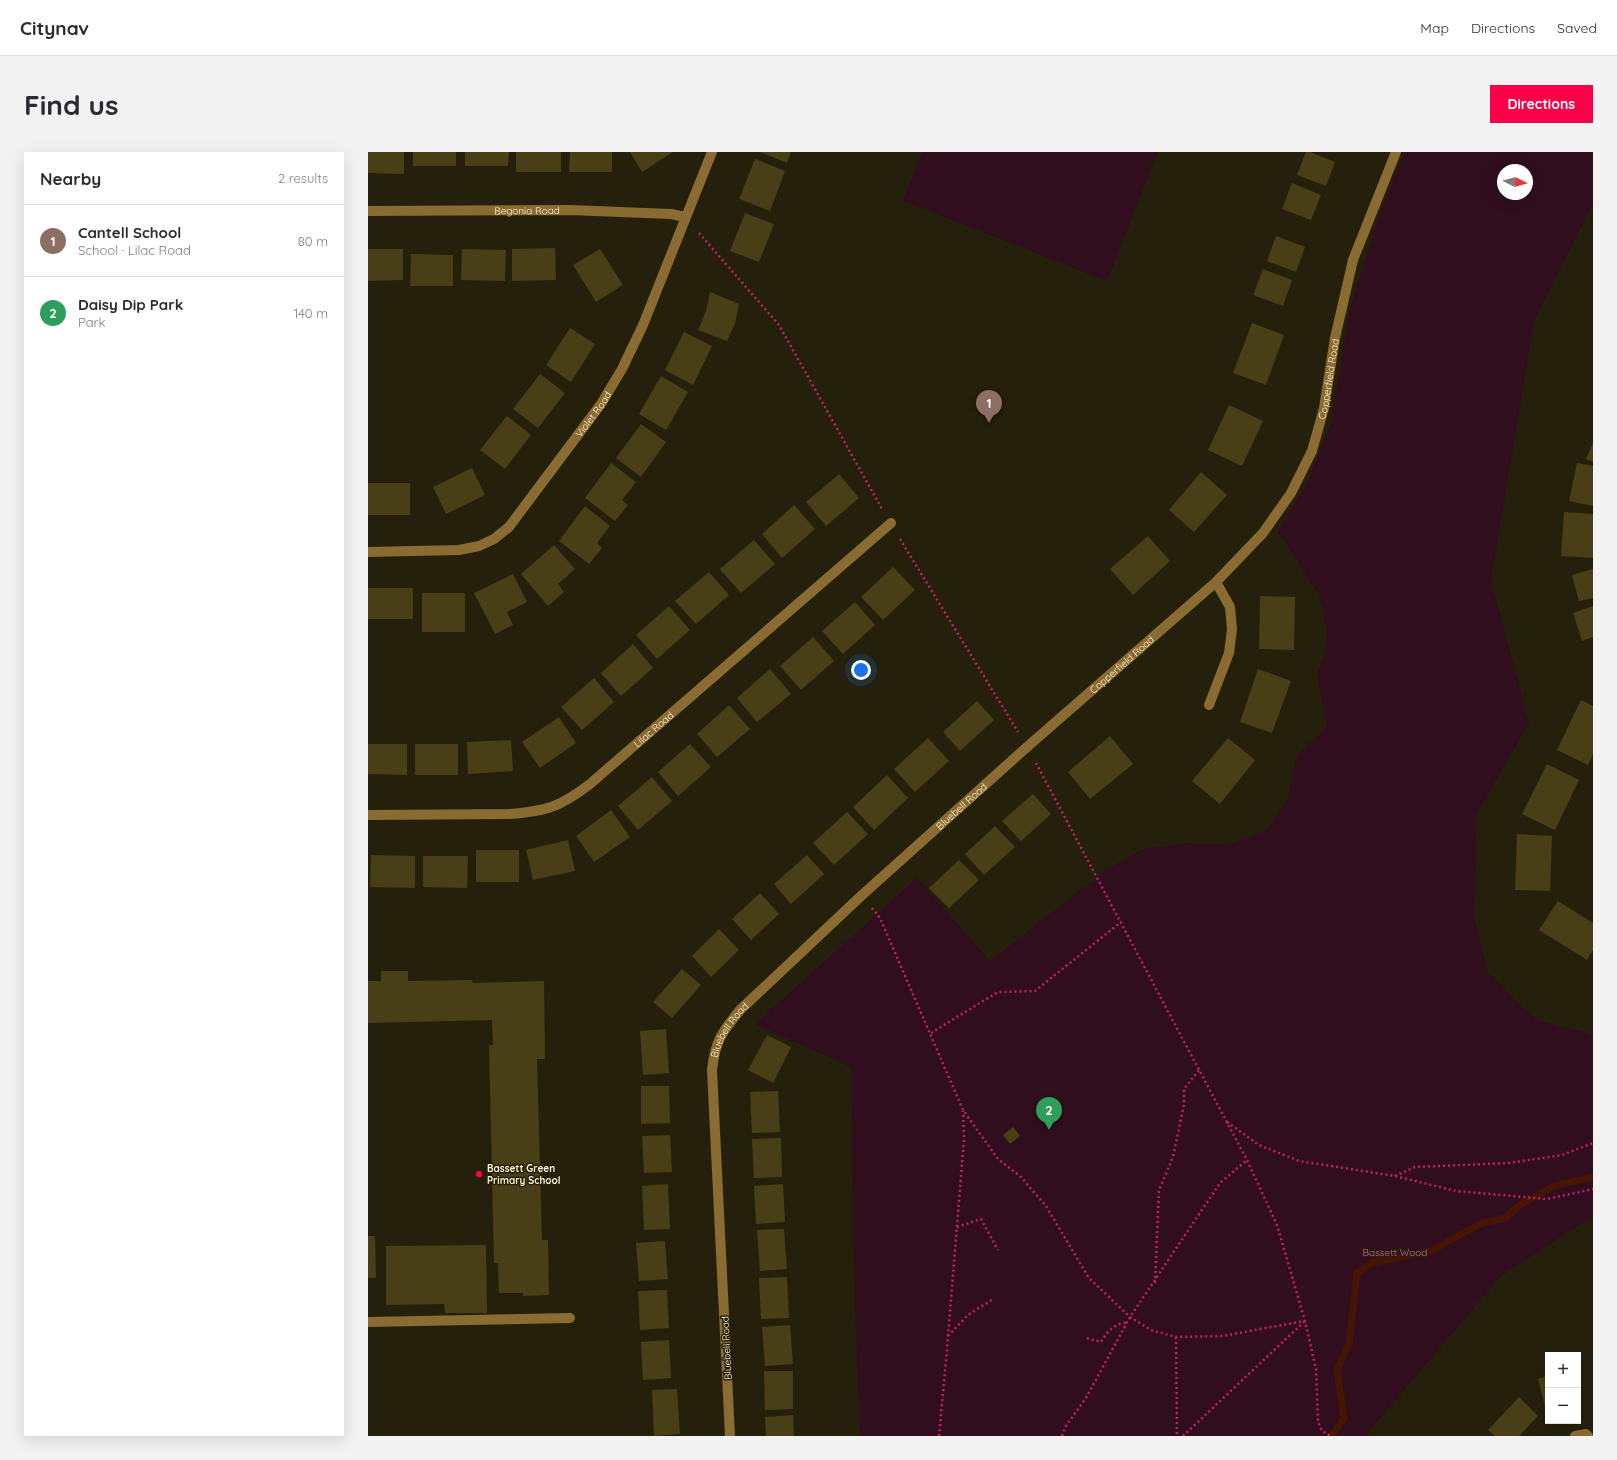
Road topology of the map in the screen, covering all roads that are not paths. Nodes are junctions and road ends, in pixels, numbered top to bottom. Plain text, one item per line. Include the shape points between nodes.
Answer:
1 (712, 152) edge
2 (1396, 152) edge
3 (368, 211) edge
4 (685, 217) junction
5 (891, 523) road end
6 (368, 552) edge
7 (1216, 582) junction
8 (1209, 705) dead end
9 (1027, 747) joint
10 (368, 815) edge
11 (570, 1318) dead end
12 (368, 1322) edge
13 (730, 1436) edge
14 (1575, 1436) edge
15 (1588, 1436) edge

1 - 4 street, Violet Road
2 - 7 street, Copperfield Road via 1353,260 1335,338 1324,408 1312,451 1291,494 1267,527
3 - 4 street, Begonia Road via 570,210 670,214
4 - 6 street, Violet Road via 643,325 622,369 601,404 509,527 494,539 479,546 459,550
5 - 10 street, Lilac Road via 571,799 552,808 510,814
7 - 8 street via 1230,607 1232,629 1229,653
7 - 9 street, Copperfield Road
9 - 13 street, Bluebell Road via 861,896 740,1010 718,1040 712,1070
11 - 12 street
14 - 15 street

